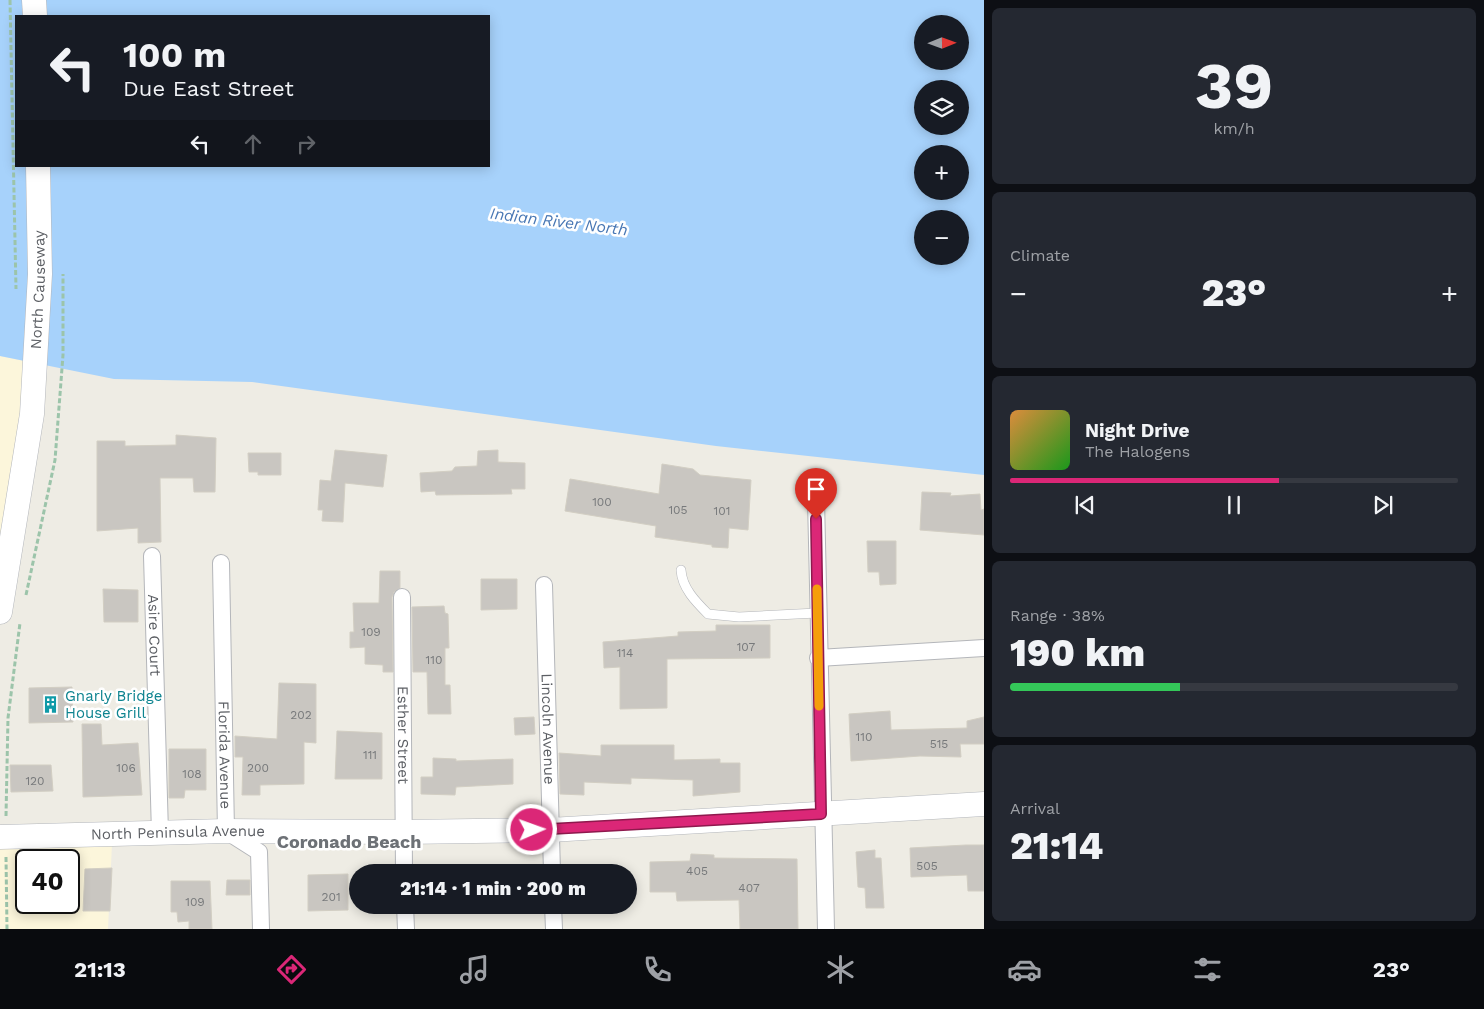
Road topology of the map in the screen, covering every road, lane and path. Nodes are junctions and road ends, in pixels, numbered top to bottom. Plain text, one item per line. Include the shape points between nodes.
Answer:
1 (10, 0) edge
2 (34, 0) edge
3 (35, 15) edge
4 (38, 167) edge
5 (63, 272) dead end
6 (16, 294) dead end
7 (816, 500) dead end
8 (152, 556) dead end
9 (221, 563) dead end
10 (681, 570) dead end
11 (544, 585) dead end
12 (402, 597) dead end
13 (24, 602) dead end
14 (817, 613) junction
15 (10, 617) edge
16 (984, 648) edge
17 (818, 658) junction
18 (984, 804) edge
19 (821, 814) junction
20 (3, 827) edge
21 (550, 830) junction
22 (226, 831) junction
23 (404, 832) junction
24 (160, 833) junction
25 (6, 860) dead end
26 (404, 864) edge
27 (552, 864) edge
28 (405, 914) edge
29 (553, 914) edge
30 (7, 929) edge
31 (262, 929) edge
32 (406, 929) edge
33 (554, 929) edge
34 (826, 929) edge

1 - 6 path
2 - 3 street
4 - 15 street, North Causeway via 38,343
5 - 13 path via 63,356 54,460
7 - 14 street
8 - 24 street, Asire Court
9 - 22 street, Florida Avenue
10 - 14 lane via 690,593 708,614 739,617
11 - 21 street, Lincoln Avenue
12 - 23 street, Esther Street
14 - 17 street
15 - 20 path
16 - 17 street
17 - 19 street
18 - 19 street, North Peninsula Avenue
19 - 21 street, North Peninsula Avenue
19 - 34 street
20 - 24 street, North Peninsula Avenue
21 - 23 street, North Peninsula Avenue
21 - 27 street, Lincoln Avenue
22 - 23 street, North Peninsula Avenue
22 - 24 street, North Peninsula Avenue
22 - 31 street, Florida Avenue via 259,852
23 - 26 street, Esther Street
25 - 30 path
28 - 32 street
29 - 33 street

